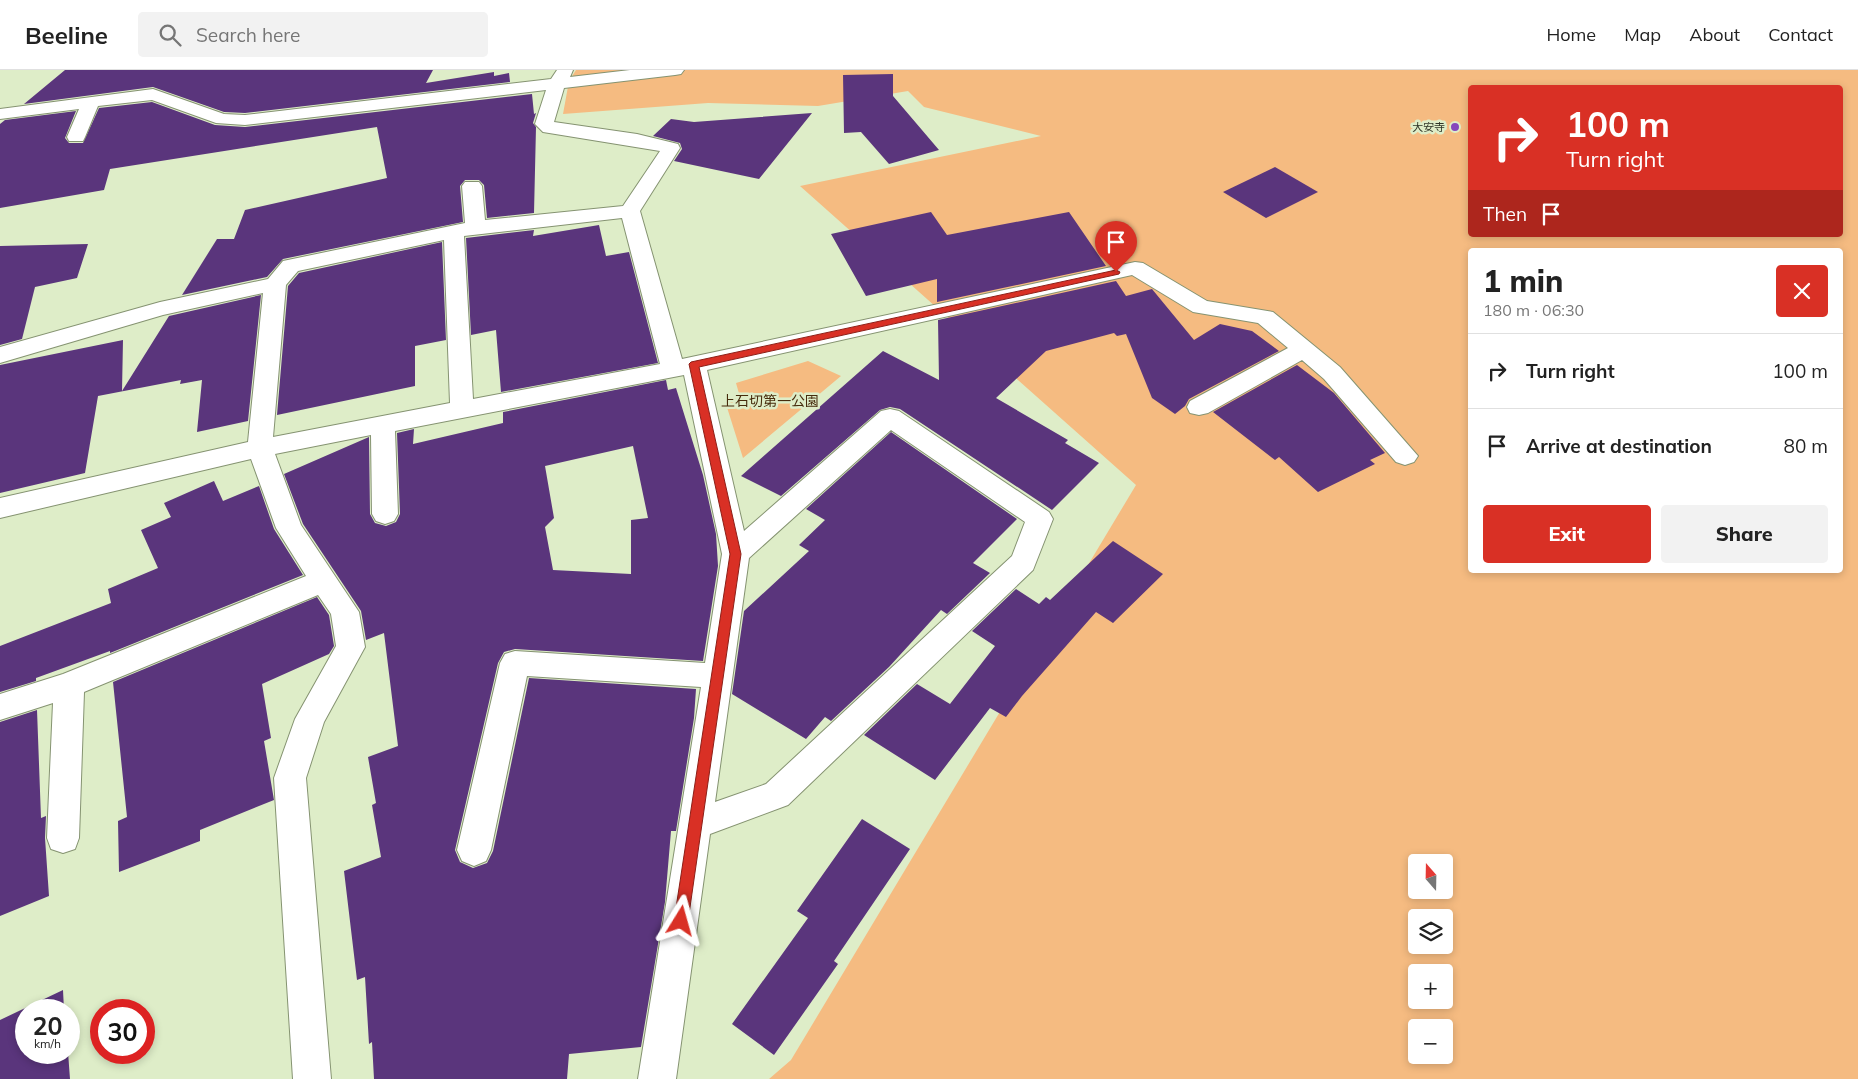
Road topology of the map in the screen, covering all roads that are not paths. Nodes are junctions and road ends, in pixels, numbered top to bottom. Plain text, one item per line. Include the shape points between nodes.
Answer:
1 (674, 70) edge
2 (562, 77) edge
3 (91, 103) junction
4 (0, 114) edge
5 (76, 137) dead end
6 (472, 186) dead end
7 (630, 211) junction
8 (465, 230) junction
9 (275, 284) junction
10 (1304, 349) junction
11 (0, 354) edge
12 (684, 366) junction
13 (1199, 407) dead end
14 (462, 411) junction
15 (383, 425) junction
16 (260, 448) junction
17 (1405, 456) dead end
18 (0, 508) edge
19 (385, 514) dead end
20 (736, 554) junction
21 (325, 580) junction
22 (718, 676) junction
23 (69, 685) junction
24 (0, 707) edge
25 (695, 824) junction
26 (63, 838) dead end
27 (474, 850) dead end
28 (312, 1079) edge
29 (657, 1079) edge

1 - 2 street
2 - 3 street via 245,120 222,119 154,94
2 - 7 street via 544,124 550,128 670,148
3 - 4 street
3 - 5 street
6 - 8 street
7 - 8 street
7 - 12 street
8 - 9 street via 291,266
8 - 14 street
9 - 11 street via 160,309
9 - 16 street
10 - 12 street via 1266,317 1201,307 1135,268
10 - 13 street
10 - 17 street via 1332,373
12 - 14 street
12 - 20 street
14 - 15 street
15 - 16 street
15 - 19 street
16 - 18 street
16 - 21 street via 288,528
20 - 22 street
20 - 25 street via 890,417 1040,519 1023,562 777,796
21 - 23 street
21 - 28 street via 345,612 351,647 310,719 290,778
22 - 25 street
22 - 27 street via 515,663
23 - 24 street
23 - 26 street
25 - 29 street

